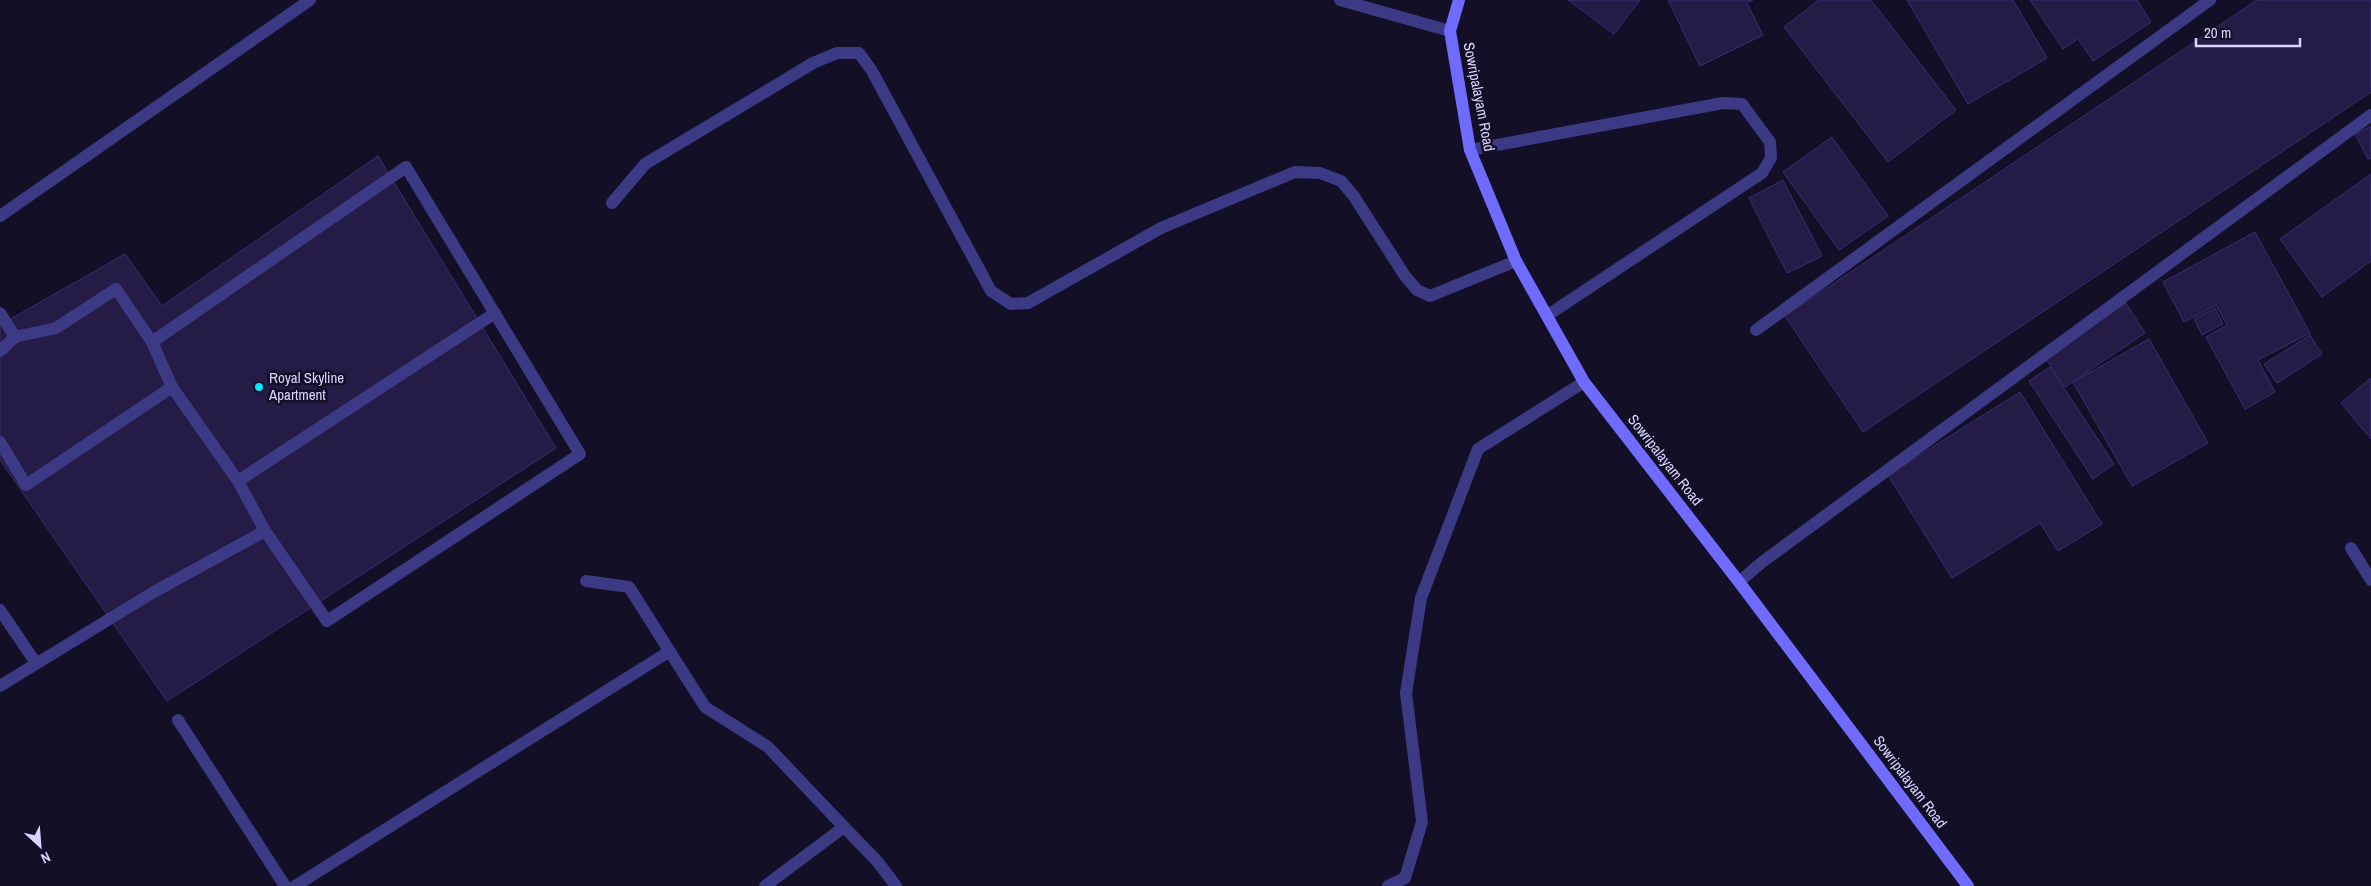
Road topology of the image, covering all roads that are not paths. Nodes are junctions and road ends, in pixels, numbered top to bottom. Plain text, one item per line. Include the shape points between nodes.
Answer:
1 (310, 0) edge
2 (1340, 0) edge
3 (1459, 0) edge
4 (2210, 0) edge
5 (1450, 31) junction
6 (2371, 115) edge
7 (1470, 150) junction
8 (612, 203) dead end
9 (0, 216) edge
10 (1516, 261) junction
11 (0, 313) edge
12 (495, 313) junction
13 (1548, 314) junction
14 (1756, 330) dead end
15 (15, 337) junction
16 (152, 342) junction
17 (0, 351) edge
18 (1584, 382) junction
19 (172, 387) junction
20 (0, 442) edge
21 (238, 481) junction
22 (265, 531) junction
23 (2351, 548) dead end
24 (2371, 580) edge
25 (586, 581) dead end
26 (1739, 582) junction
27 (0, 610) edge
28 (670, 651) junction
29 (36, 664) junction
30 (0, 686) edge
31 (178, 720) dead end
32 (844, 827) junction
33 (1407, 882) edge
34 (285, 886) edge
35 (295, 886) edge
36 (766, 886) edge
37 (896, 886) edge
38 (1388, 886) edge
39 (1968, 886) edge

1 - 9 street
2 - 5 street
3 - 5 street, Sowripalayam Road
4 - 14 street
5 - 7 street, Sowripalayam Road
6 - 26 street
7 - 10 street, Sowripalayam Road
7 - 13 street via 1723,103 1742,104 1770,142 1771,158 1762,173
8 - 10 street via 645,164 813,63 837,53 859,53 872,71 991,291 1011,304 1028,302 1161,228 1295,172 1320,173 1342,181 1405,276 1417,290 1430,296
10 - 13 street, Sowripalayam Road
11 - 15 street
12 - 16 street via 406,167
12 - 21 street
12 - 22 street via 580,454 327,621
13 - 18 street, Sowripalayam Road
15 - 16 street via 56,328 116,289
15 - 17 street
16 - 19 street
18 - 26 street, Sowripalayam Road
18 - 33 street via 1478,449 1421,598 1406,693 1422,822
19 - 20 street via 26,485
19 - 21 street
21 - 22 street
22 - 29 street via 152,593
23 - 24 street
25 - 28 street via 629,587
26 - 39 street, Sowripalayam Road
27 - 29 street
28 - 32 street via 705,707 768,747
28 - 35 street
29 - 30 street
31 - 34 street
32 - 36 street
32 - 37 street
33 - 38 street

